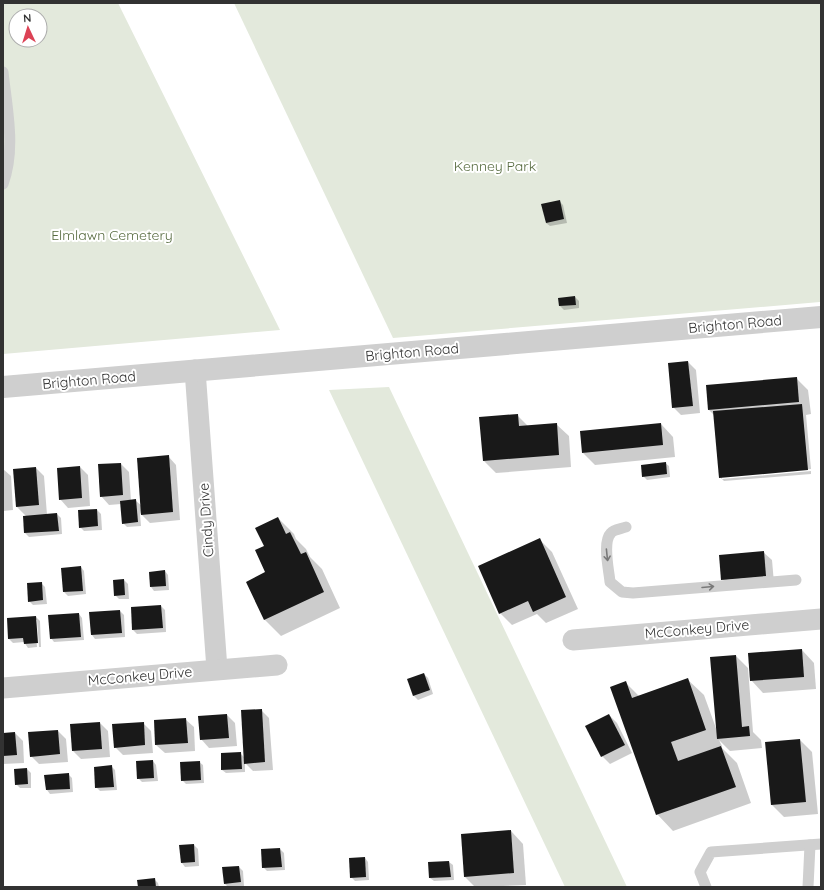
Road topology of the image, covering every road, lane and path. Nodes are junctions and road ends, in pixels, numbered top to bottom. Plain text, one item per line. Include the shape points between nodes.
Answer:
1 (3, 72) edge
2 (5, 111) edge
3 (3, 184) edge
4 (821, 317) edge
5 (195, 370) junction
6 (3, 387) edge
7 (626, 527) dead end
8 (796, 580) dead end
9 (821, 619) edge
10 (573, 640) dead end
11 (277, 664) dead end
12 (217, 669) junction
13 (3, 688) edge
14 (816, 844) edge
15 (706, 887) edge
16 (808, 887) edge

1 - 2 lane
2 - 3 lane via 9,150 8,171
4 - 5 street, Brighton Road
5 - 6 street, Brighton Road
5 - 12 street, Cindy Drive
7 -> 8 lane via 612,531 606,547 610,582 622,592
9 - 10 street, McConkey Drive
11 - 12 street, McConkey Drive
12 - 13 street, McConkey Drive
14 - 15 lane via 711,852 700,872
14 - 16 lane

